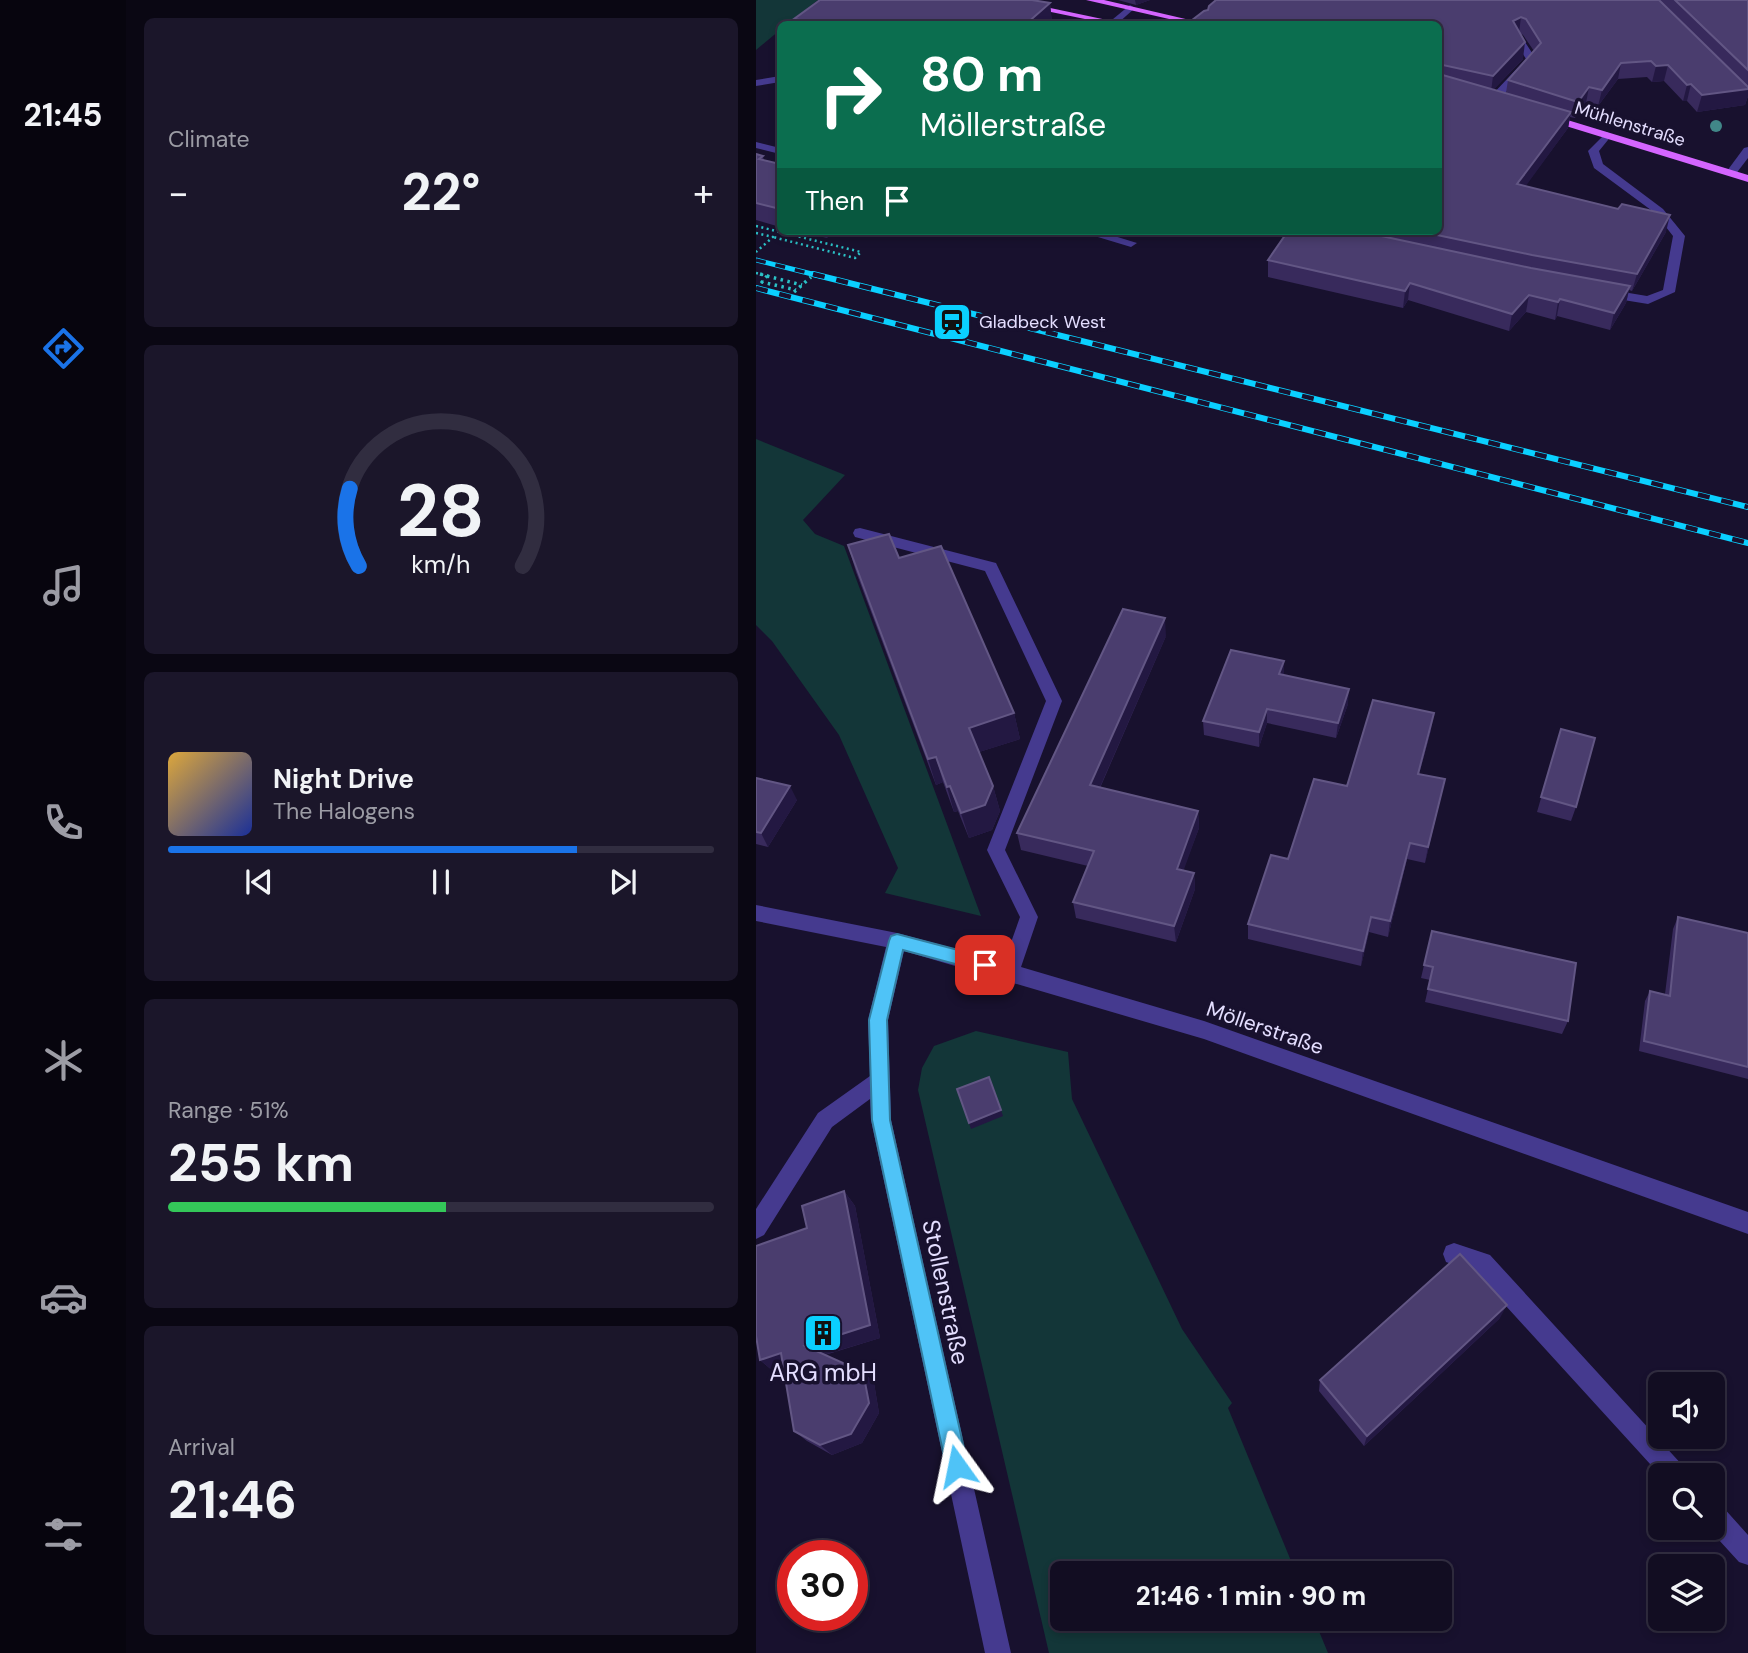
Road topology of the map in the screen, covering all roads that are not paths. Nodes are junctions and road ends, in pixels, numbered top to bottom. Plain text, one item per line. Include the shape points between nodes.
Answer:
1 (998, 0) edge
2 (1091, 0) edge
3 (1130, 8) junction
4 (1101, 21) edge
5 (1119, 21) edge
6 (1188, 21) edge
7 (1518, 38) edge
8 (777, 80) edge
9 (756, 83) edge
10 (1494, 100) edge
11 (1535, 113) edge
12 (1607, 135) junction
13 (756, 145) edge
14 (777, 150) edge
15 (1748, 150) edge
16 (1731, 173) junction
17 (1748, 179) edge
18 (1100, 235) edge
19 (1131, 243) dead end
20 (1595, 291) edge
21 (860, 533) dead end
22 (756, 913) edge
23 (897, 941) junction
24 (1010, 973) junction
25 (880, 1080) junction
26 (758, 1221) edge
27 (1748, 1223) edge
28 (1454, 1254) dead end
29 (1665, 1463) edge
30 (1725, 1528) edge
31 (1748, 1553) edge
32 (998, 1653) edge

1 - 4 main road
2 - 3 main road
3 - 5 street
3 - 6 main road
7 - 10 street via 1531,59
8 - 9 street
11 - 12 main road, Mühlenstraße
12 - 16 main road, Mühlenstraße
12 - 20 street via 1593,151 1598,166 1659,211 1679,236 1670,292 1648,300
13 - 14 street
15 - 16 street
16 - 17 main road, Mühlenstraße
18 - 19 street
21 - 24 street via 991,567 1054,701 996,850 1029,917
22 - 23 street, Möllerstraße
23 - 24 street, Möllerstraße
23 - 25 street, Stollenstraße via 878,1020
24 - 27 street, Möllerstraße via 1204,1030
25 - 26 street via 825,1120
25 - 32 street, Stollenstraße via 881,1120
28 - 29 street via 1482,1264
30 - 31 street

